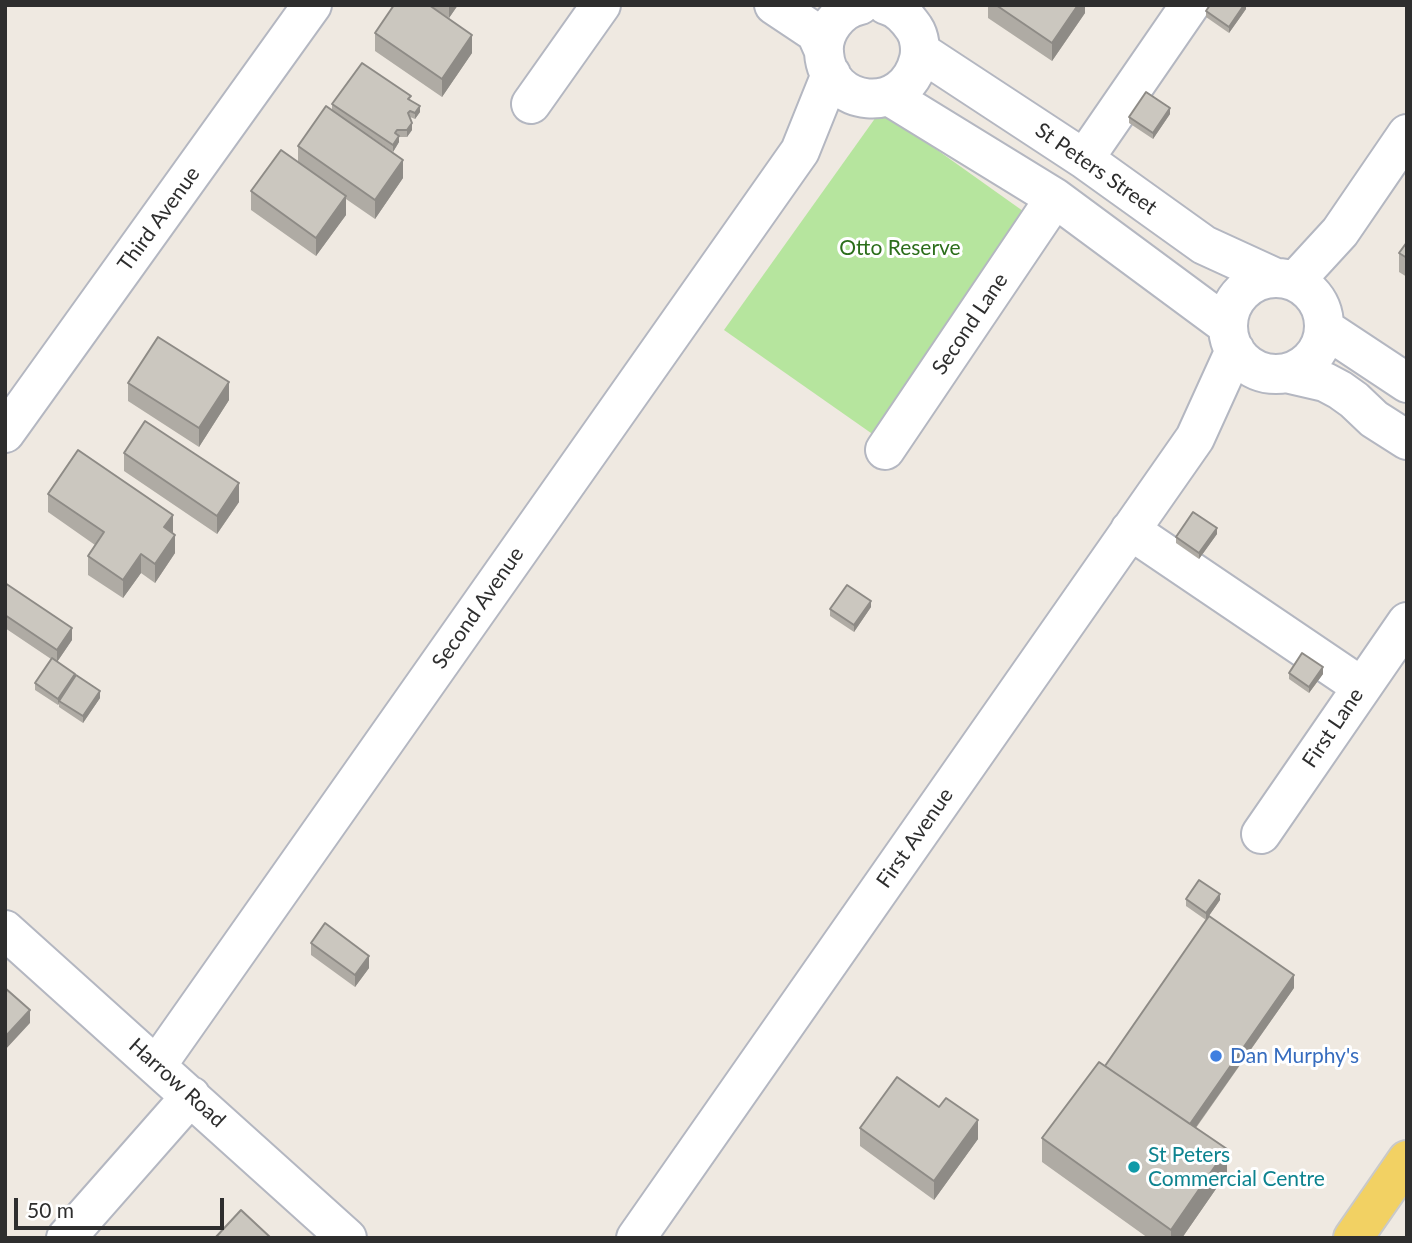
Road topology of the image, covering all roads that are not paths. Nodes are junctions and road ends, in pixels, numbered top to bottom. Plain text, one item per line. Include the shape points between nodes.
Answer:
1 (312, 5) edge
2 (601, 5) edge
3 (774, 5) edge
4 (860, 5) edge
5 (1191, 5) edge
6 (909, 22) edge
7 (827, 62) junction
8 (876, 97) junction
9 (531, 104) dead end
10 (1407, 134) edge
11 (800, 151) junction
12 (1084, 159) junction
13 (1055, 198) junction
14 (1302, 296) junction
15 (1231, 338) junction
16 (1277, 373) junction
17 (1407, 383) edge
18 (5, 433) edge
19 (1195, 438) junction
20 (1407, 440) edge
21 (885, 450) dead end
22 (1130, 530) junction
23 (1407, 622) edge
24 (1362, 687) junction
25 (1261, 835) dead end
26 (5, 930) edge
27 (157, 1065) junction
28 (191, 1096) junction
29 (1407, 1160) edge
30 (66, 1238) edge
31 (347, 1238) edge
32 (636, 1238) edge
33 (1353, 1238) edge

1 - 18 street, Third Avenue
2 - 9 street
3 - 7 street via 816,33
4 - 7 street, Second Avenue via 838,16 827,34
5 - 12 street
6 - 8 street, Second Avenue via 916,71 900,92
6 - 12 street, St Peters Street
7 - 8 street via 841,88
7 - 11 street, Second Avenue
8 - 11 street, Second Avenue
8 - 13 street
10 - 14 street
11 - 27 street, Second Avenue
12 - 14 street, St Peters Street via 1204,245
13 - 15 street
13 - 21 street, Second Lane
14 - 15 street via 1256,282 1230,310
14 - 16 street via 1320,346 1293,371
14 - 17 street, St Peters Street
15 - 16 street via 1245,363
15 - 19 street, First Avenue
16 - 19 street, First Avenue
16 - 20 street via 1340,390
19 - 22 street, First Avenue
22 - 24 street
22 - 32 street, First Avenue
23 - 24 street, First Lane
24 - 25 street, First Lane
26 - 27 street, Harrow Road
27 - 28 street, Harrow Road
28 - 30 street
28 - 31 street, Harrow Road
29 - 33 main road

